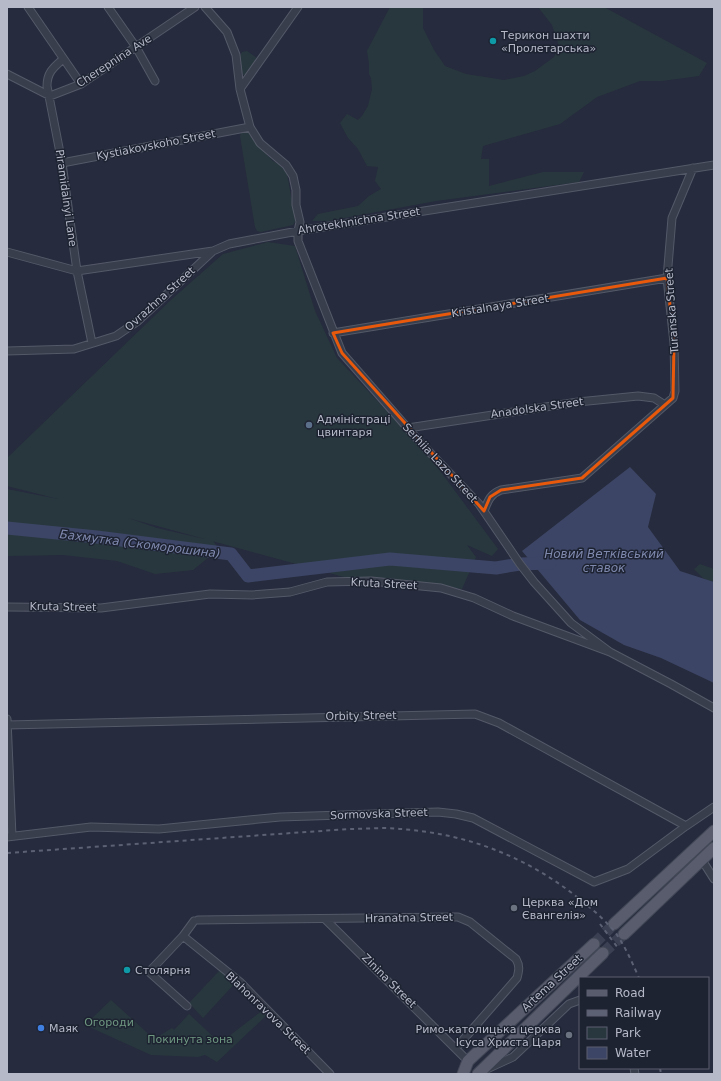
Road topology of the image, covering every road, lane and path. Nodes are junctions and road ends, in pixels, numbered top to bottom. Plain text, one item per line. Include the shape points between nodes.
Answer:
1 (28, 7) edge
2 (108, 7) edge
3 (195, 7) edge
4 (206, 7) edge
5 (298, 7) edge
6 (136, 47) junction
7 (64, 59) junction
8 (7, 74) edge
9 (155, 81) dead end
10 (81, 84) junction
11 (240, 89) junction
12 (50, 96) junction
13 (250, 127) junction
14 (62, 164) junction
15 (714, 165) edge
16 (693, 168) junction
17 (298, 231) junction
18 (213, 250) junction
19 (7, 252) edge
20 (77, 271) junction
21 (667, 278) junction
22 (334, 333) junction
23 (92, 343) junction
24 (7, 351) edge
25 (665, 406) junction
26 (408, 428) junction
27 (484, 511) junction
28 (7, 607) edge
29 (610, 652) junction
30 (714, 708) edge
31 (7, 723) edge
32 (714, 807) edge
33 (686, 826) junction
34 (714, 831) edge
35 (10, 836) edge
36 (714, 848) edge
37 (702, 860) junction
38 (714, 879) edge
39 (325, 919) junction
40 (614, 924) tunnel mouth
41 (624, 934) tunnel mouth
42 (183, 936) junction
43 (594, 944) tunnel mouth
44 (603, 954) tunnel mouth
45 (579, 977) edge
46 (579, 977) edge
47 (579, 1000) edge
48 (187, 1006) dead end
49 (456, 1048) junction
50 (479, 1051) junction
51 (468, 1061) junction
52 (479, 1073) edge
53 (330, 1074) edge
54 (463, 1074) edge

1 - 7 street
2 - 6 street
3 - 6 street, Cherepnina Ave
4 - 11 street, Serhiia Lazo Street via 227,32 236,55
5 - 11 street
6 - 9 street
6 - 10 street, Cherepnina Ave
7 - 10 street
7 - 12 street, Piramidalnyi Lane via 51,70 47,78
8 - 12 street
10 - 12 street, Cherepnina Ave
11 - 13 street, Serhiia Lazo Street
12 - 14 street, Piramidalnyi Lane
13 - 14 street, Kystiakovskoho Street
13 - 17 street, Serhiia Lazo Street via 260,143 286,165 293,176 300,222
14 - 20 street, Piramidalnyi Lane
15 - 16 street, Ahrotekhnichna Street
16 - 17 street, Ahrotekhnichna Street
16 - 21 street, Turanska Street via 672,218
17 - 18 street, Ahrotekhnichna Street via 229,244
17 - 22 street, Serhiia Lazo Street via 298,241
18 - 20 street, Ahrotekhnichna Street
18 - 23 street, Ovrazhna Street via 138,321 116,336
19 - 20 street, Ahrotekhnichna Street
20 - 23 street, Piramidalnyi Lane
21 - 22 street, Kristalnaya Street
21 - 25 street, Turanska Street via 674,343 675,392
22 - 26 street, Serhiia Lazo Street via 342,353
23 - 24 street, Ovrazhna Street via 74,349
25 - 26 street, Anadolska Street via 654,398 638,396 578,402
25 - 27 street, Turanska Street via 582,478 501,490 490,497
26 - 27 street, Serhiia Lazo Street
27 - 29 street, Serhiia Lazo Street via 534,582 571,623
28 - 29 street, Kruta Street via 101,608 210,594 252,595 290,592 327,582 371,581 442,588 474,598 513,616
29 - 30 street, Kruta Street
31 - 33 street, Orbity Street via 475,714 499,723
31 - 35 street
32 - 33 street, Sormovska Street
33 - 35 street, Sormovska Street via 628,868 594,882 473,818 438,812 280,817 159,829 91,827
34 - 40 main road
36 - 37 main road
37 - 38 street
37 - 41 main road
39 - 42 street, Hranatna Street via 196,920
39 - 49 street, Zinina Street
39 - 49 street, Hranatna Street via 458,917 470,922 516,959 519,964 517,978
42 - 48 street via 149,972
42 - 53 street, Blahonravova Street via 240,982
43 - 50 main road, Artema Street
44 - 46 main road, Artema Street
45 - 52 main road, Artema Street
47 - 52 street via 569,1004 513,1057
49 - 51 street, Zinina Street
50 - 51 main road, Artema Street
50 - 52 main road via 473,1065
51 - 54 main road, Artema Street

